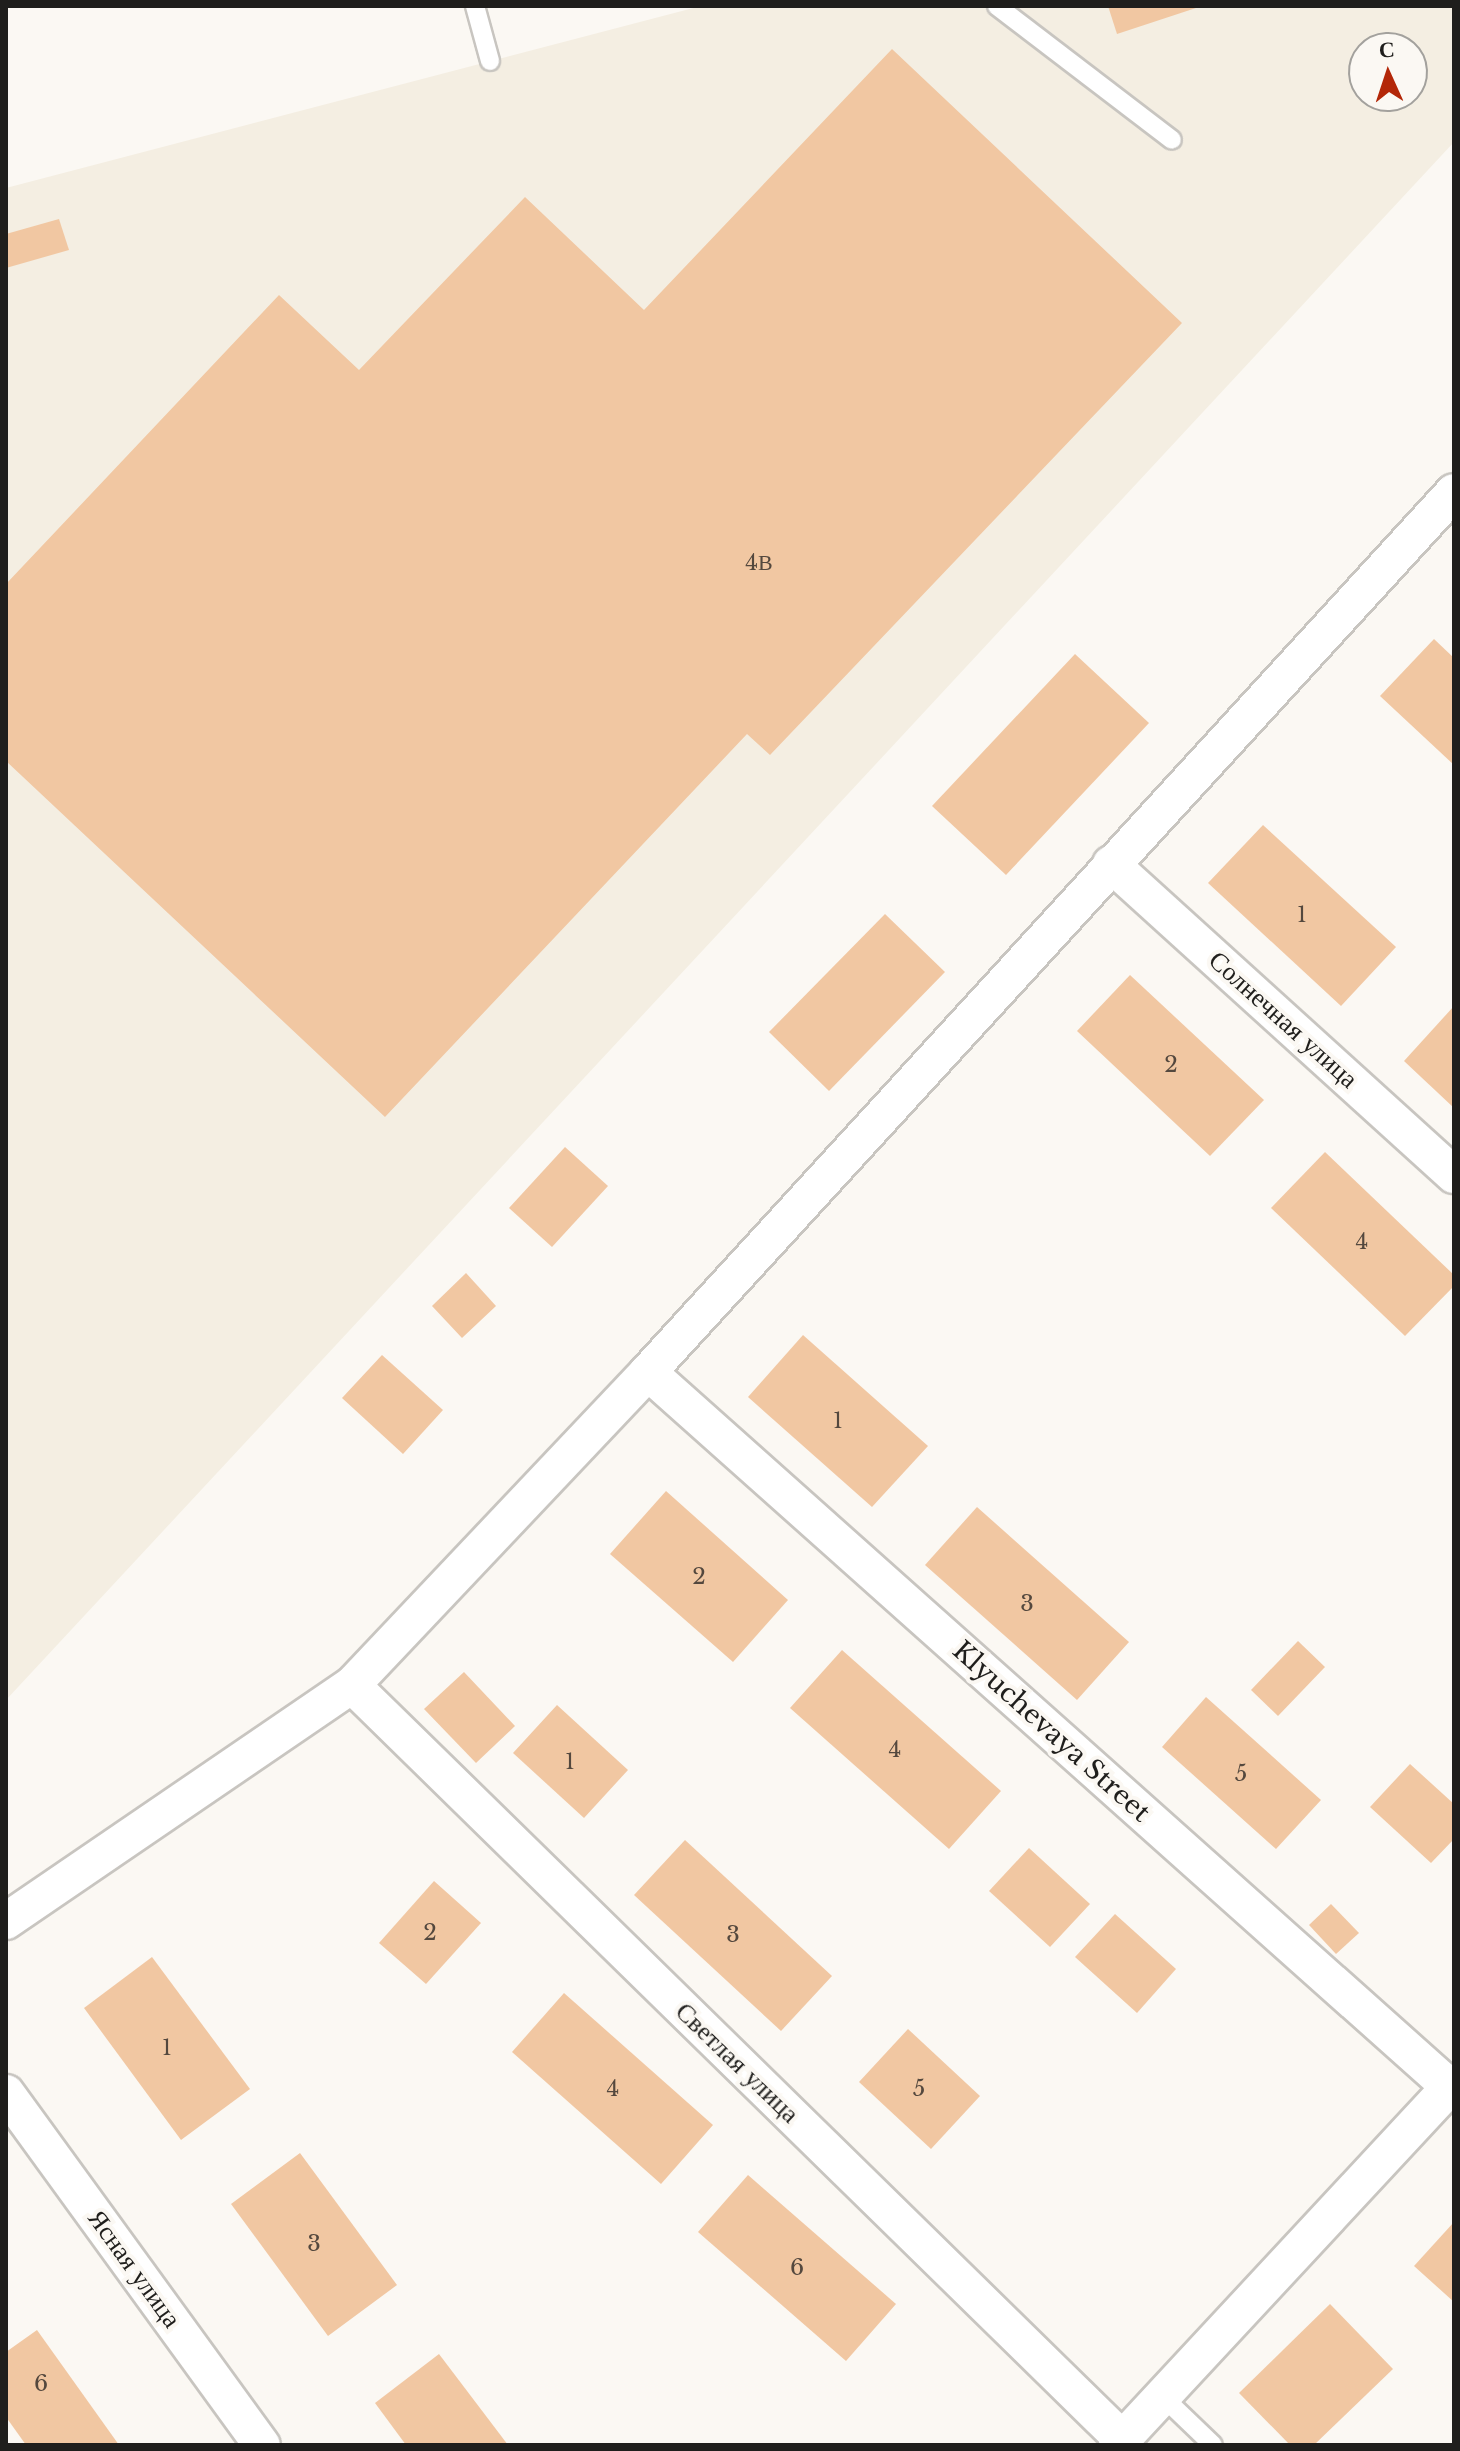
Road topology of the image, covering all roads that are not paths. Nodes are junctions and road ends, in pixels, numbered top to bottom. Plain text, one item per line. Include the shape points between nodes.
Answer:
1 (475, 6) edge
2 (997, 6) edge
3 (490, 61) dead end
4 (1172, 140) dead end
5 (1454, 492) edge
6 (1111, 864) junction
7 (1454, 1175) edge
8 (648, 1372) junction
9 (352, 1685) junction
10 (6, 1921) edge
11 (1452, 2087) edge
12 (6, 2093) edge
13 (1163, 2397) junction
14 (1120, 2442) edge
15 (262, 2445) edge
16 (1213, 2445) edge

1 - 3 lane
2 - 4 lane
5 - 6 street
6 - 7 street, Солнечная улица
6 - 8 street
8 - 9 street
8 - 11 street, Klyuchevaya Street
9 - 10 street
9 - 14 street, Светлая улица
11 - 13 street
12 - 15 street, Ясная улица
13 - 14 street
13 - 16 lane

